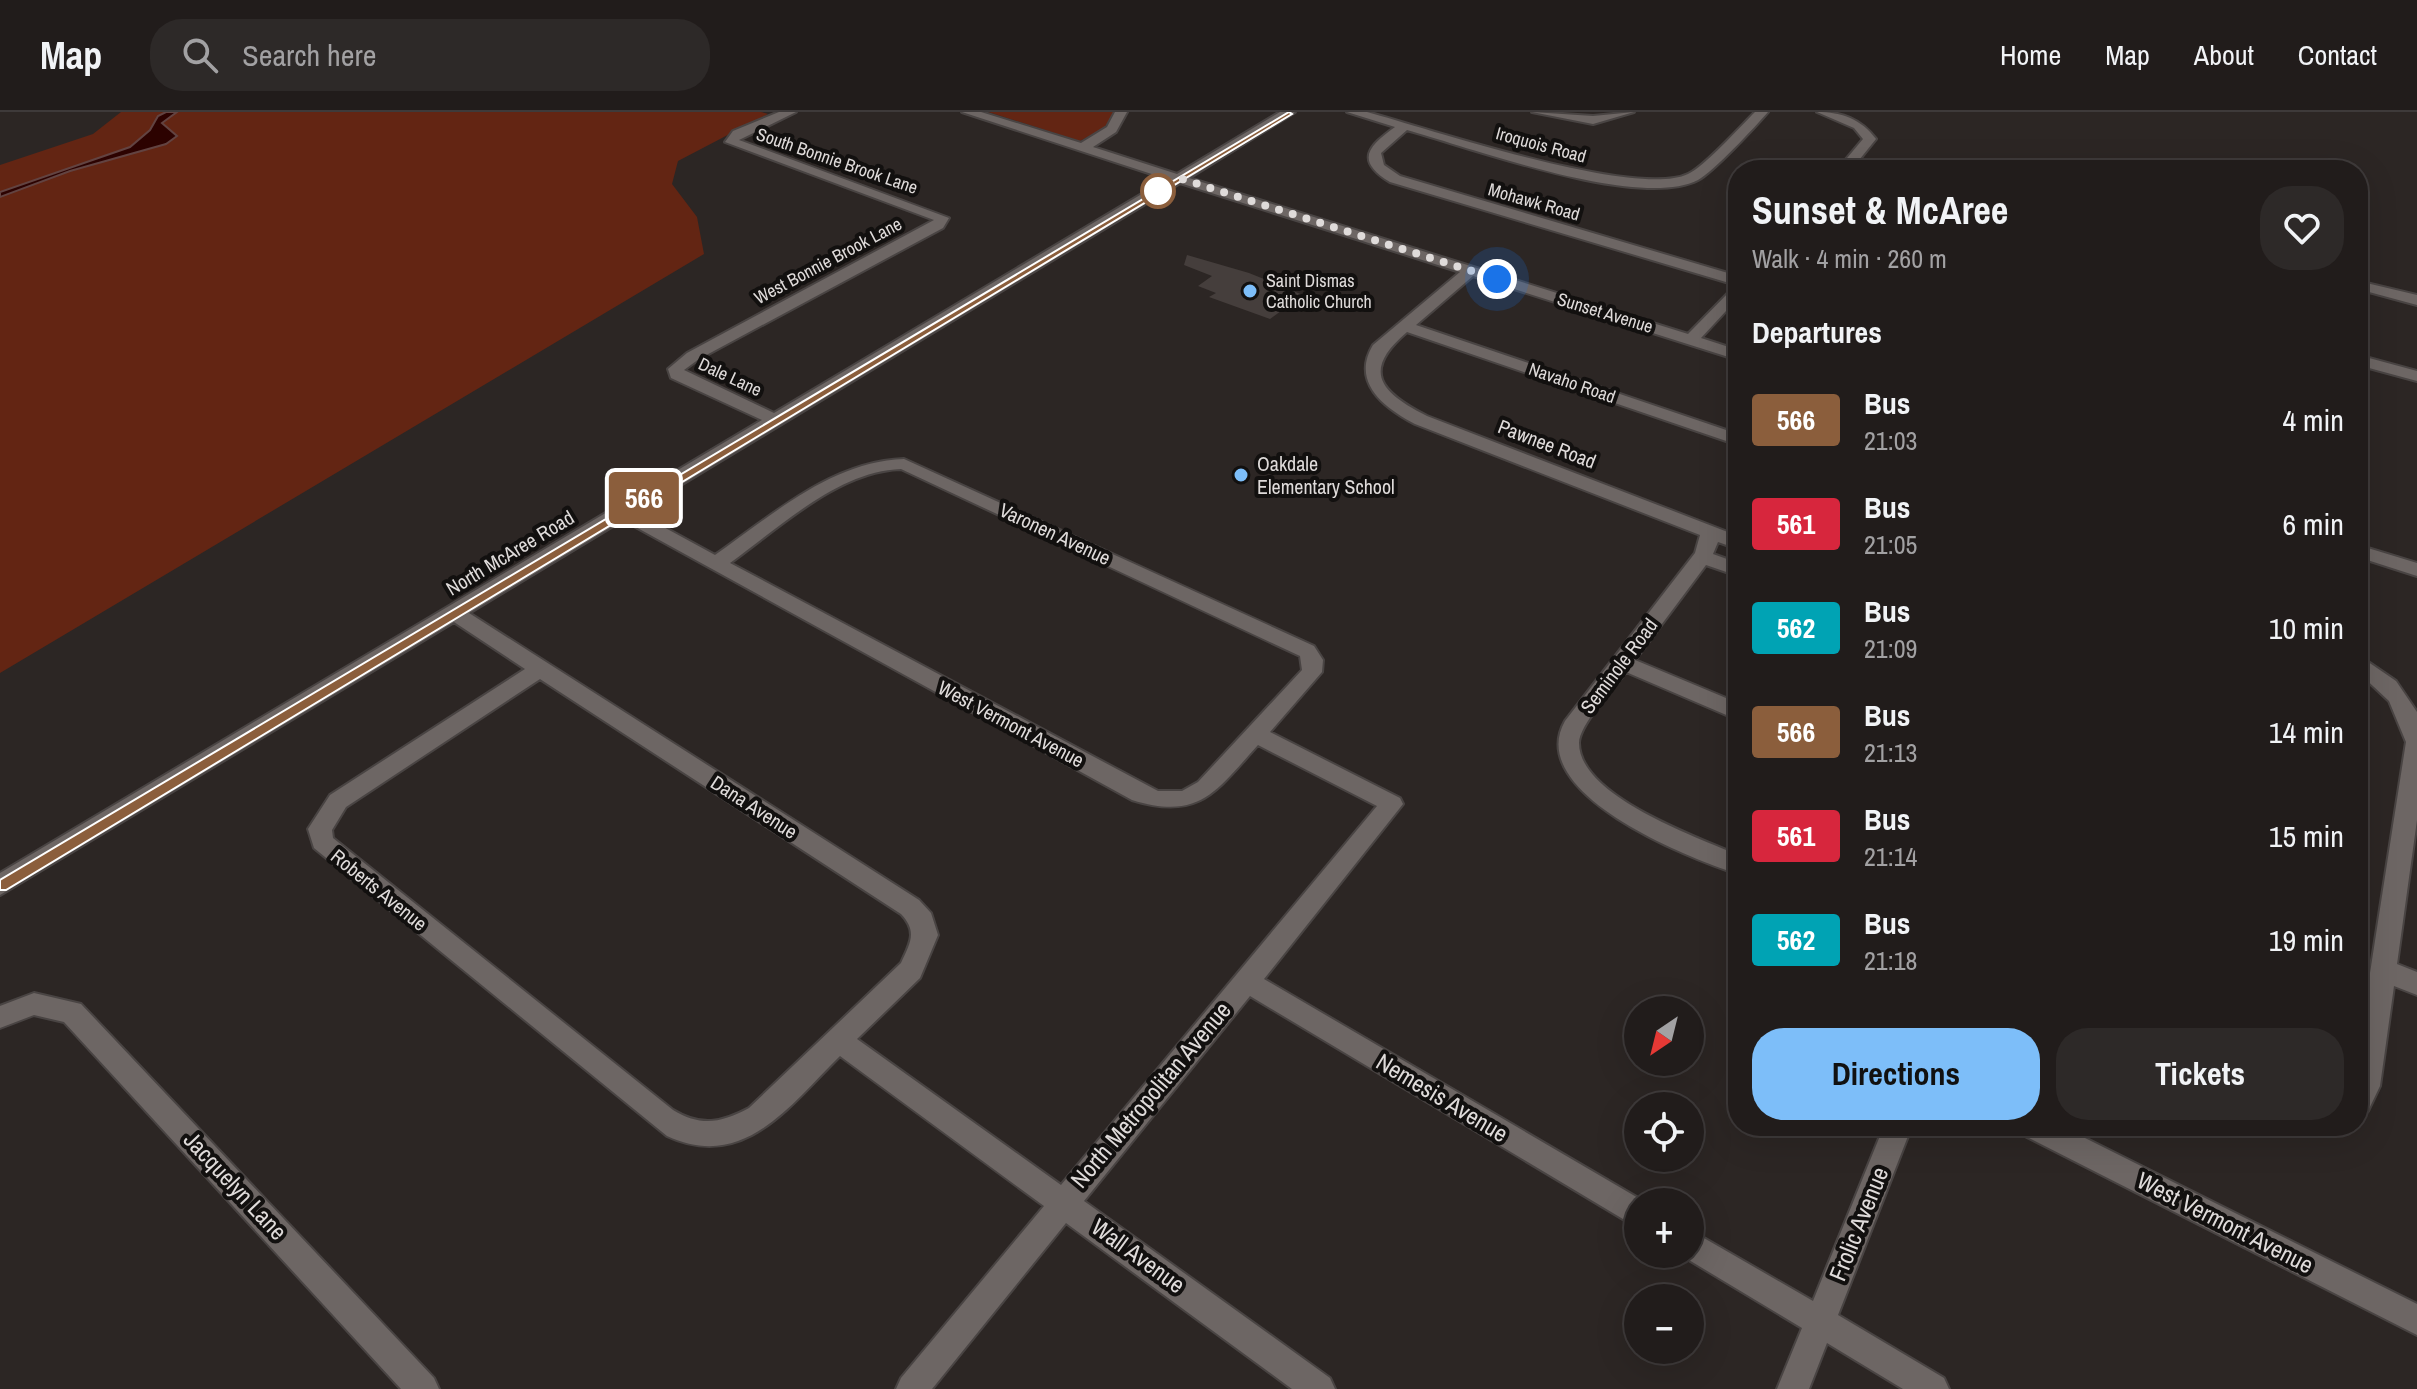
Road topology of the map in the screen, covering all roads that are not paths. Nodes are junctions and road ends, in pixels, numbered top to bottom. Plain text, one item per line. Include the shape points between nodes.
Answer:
1 (790, 112) edge
2 (968, 112) edge
3 (1121, 112) edge
4 (1353, 112) edge
5 (1538, 112) edge
6 (1628, 112) edge
7 (1762, 112) edge
8 (1823, 112) edge
9 (1285, 113) edge
10 (1405, 126) junction
11 (1082, 148) junction
12 (1853, 160) edge
13 (1179, 178) junction
14 (932, 213) joint
15 (1471, 270) junction
16 (1728, 278) edge
17 (2368, 288) edge
18 (1728, 300) edge
19 (2417, 300) edge
20 (1405, 326) junction
21 (1691, 340) junction
22 (719, 342) joint
23 (1728, 352) edge
24 (2368, 363) edge
25 (2417, 376) edge
26 (775, 420) junction
27 (1728, 437) edge
28 (622, 512) junction
29 (1709, 533) junction
30 (1728, 540) edge
31 (2368, 554) edge
32 (1702, 557) junction
33 (715, 564) junction
34 (1728, 566) edge
35 (2417, 570) edge
36 (454, 613) junction
37 (1621, 662) junction
38 (540, 669) junction
39 (2368, 669) edge
40 (1728, 708) edge
41 (1256, 734) junction
42 (1728, 860) edge
43 (0, 885) edge
44 (2382, 969) junction
45 (1246, 981) junction
46 (2417, 984) edge
47 (0, 1017) edge
48 (838, 1040) junction
49 (2368, 1071) edge
50 (624, 1088) joint
51 (1894, 1136) edge
52 (2053, 1136) edge
53 (1062, 1201) junction
54 (1624, 1206) edge
55 (1704, 1253) edge
56 (2417, 1320) edge
57 (1820, 1322) junction
58 (423, 1389) edge
59 (912, 1389) edge
60 (1319, 1389) edge
61 (1793, 1389) edge
62 (1933, 1389) edge

1 - 14 street, South Bonnie Brook Lane via 737,134 731,142
2 - 11 street, Sunset Avenue
3 - 11 street via 1112,130
4 - 10 street, Iroquois Road
5 - 6 street via 1593,120
7 - 10 street, Iroquois Road via 1694,177 1675,183 1618,183
8 - 12 street via 1868,134 1868,144
9 - 13 street, North McAree Road
10 - 16 street, Mohawk Road via 1374,154 1378,167 1395,179
11 - 13 street, Sunset Avenue
13 - 15 street, Sunset Avenue
13 - 26 street, North McAree Road
14 - 22 street, West Bonnie Brook Lane via 942,218 938,225
15 - 20 street
15 - 21 street, Sunset Avenue
17 - 19 street
18 - 21 street
20 - 27 street, Navaho Road
20 - 29 street, Pawnee Road via 1372,359 1376,386 1399,410
21 - 23 street, Sunset Avenue
22 - 26 street, Dale Lane via 681,363 677,375
24 - 25 street
26 - 28 street, North McAree Road
28 - 33 street, West Vermont Avenue
28 - 36 street, North McAree Road
29 - 30 street, Pawnee Road
29 - 32 street, Seminole Road
31 - 35 street
32 - 34 street
32 - 37 street, Seminole Road
33 - 41 street, West Vermont Avenue via 1159,801 1190,799 1206,788
33 - 41 street, Varonen Avenue via 864,467 904,464 1307,651 1312,672
36 - 38 street, Dana Avenue
36 - 43 street, North McAree Road
37 - 40 street
37 - 42 street, Seminole Road via 1573,727 1567,745 1573,766 1604,800
38 - 48 street, Dana Avenue via 910,907 922,920 926,935 911,970
38 - 50 street, Roberts Avenue via 338,801 320,829 322,842
39 - 44 street via 2388,683 2413,723 2417,742
41 - 45 street, North Metropolitan Avenue via 1392,804
44 - 46 street
44 - 49 street
45 - 53 street, North Metropolitan Avenue
45 - 54 street, Nemesis Avenue
47 - 58 street, Jacquelyn Lane via 34,1004 72,1012
48 - 50 street, Dana Avenue via 759,1117 731,1133 705,1138 684,1133
48 - 53 street, Wall Avenue
51 - 57 street, Frolic Avenue
52 - 56 street, West Vermont Avenue
53 - 59 street, North Metropolitan Avenue
53 - 60 street, Wall Avenue
55 - 57 street
57 - 61 street, Frolic Avenue
57 - 62 street

